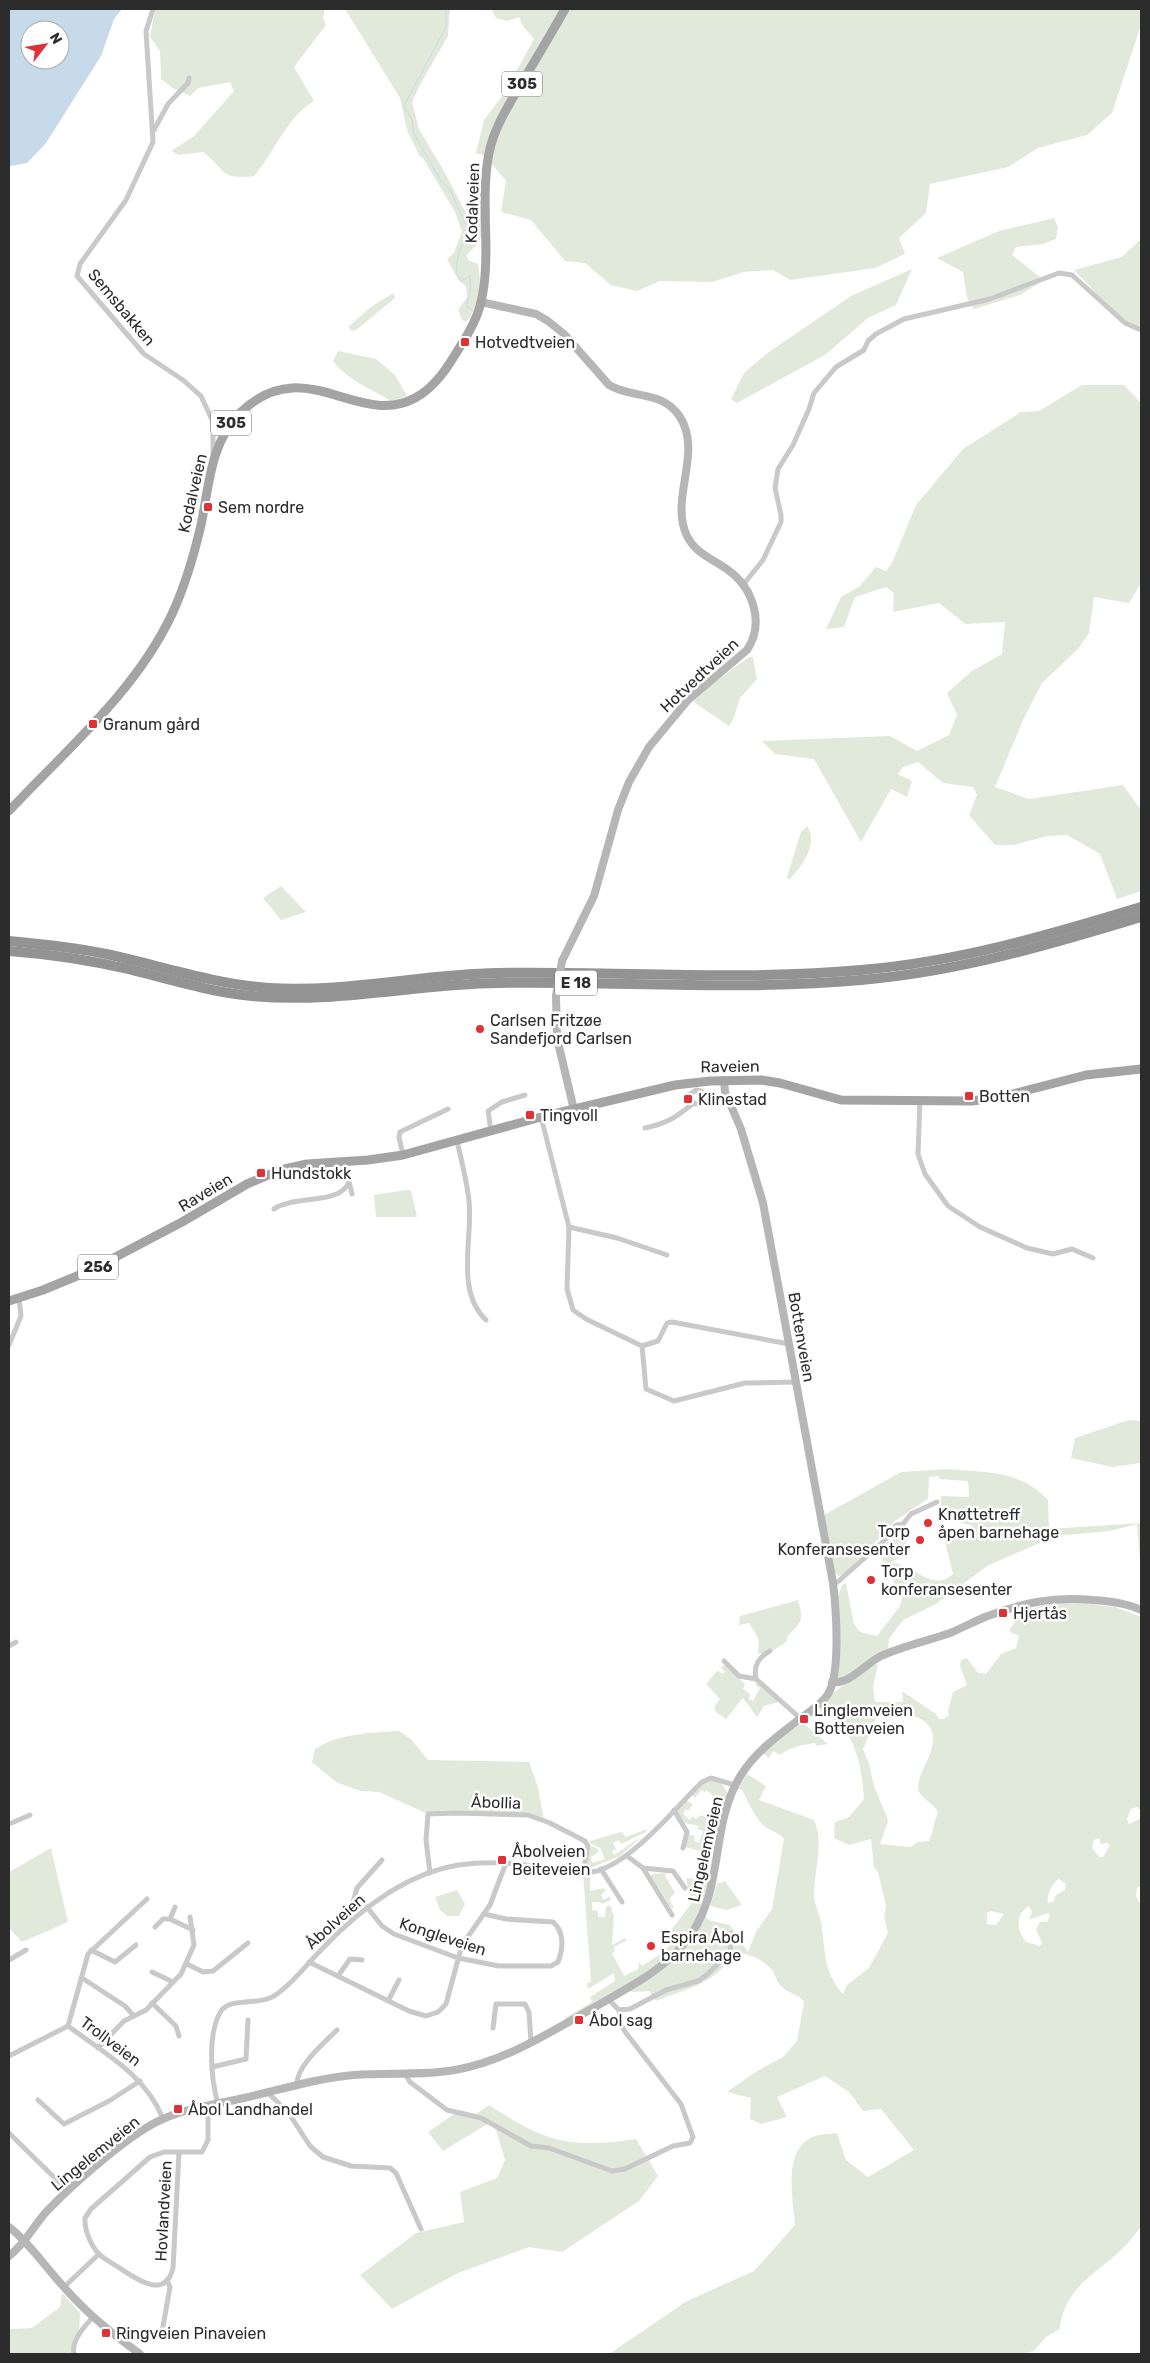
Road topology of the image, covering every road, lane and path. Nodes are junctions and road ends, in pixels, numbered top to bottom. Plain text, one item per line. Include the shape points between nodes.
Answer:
1 (153, 9) edge
2 (566, 9) edge
3 (189, 78) dead end
4 (154, 130) junction
5 (481, 302) junction
6 (1141, 330) edge
7 (214, 460) junction
8 (743, 585) junction
9 (9, 810) edge
10 (1141, 908) edge
11 (1141, 917) edge
12 (9, 941) edge
13 (9, 950) edge
14 (1141, 1069) edge
15 (724, 1080) junction
16 (525, 1095) dead end
17 (727, 1096) junction
18 (708, 1100) junction
19 (920, 1100) junction
20 (694, 1103) junction
21 (448, 1110) dead end
22 (574, 1110) junction
23 (541, 1117) junction
24 (645, 1128) dead end
25 (491, 1131) junction
26 (457, 1140) junction
27 (403, 1155) junction
28 (344, 1161) junction
29 (349, 1182) junction
30 (352, 1194) dead end
31 (274, 1209) dead end
32 (569, 1227) junction
33 (667, 1255) dead end
34 (1093, 1258) dead end
35 (19, 1298) junction
36 (9, 1301) edge
37 (486, 1320) dead end
38 (789, 1344) junction
39 (9, 1345) edge
40 (642, 1346) junction
41 (796, 1382) junction
42 (938, 1502) dead end
43 (902, 1525) junction
44 (894, 1532) junction
45 (833, 1586) junction
46 (1141, 1610) edge
47 (16, 1642) dead end
48 (9, 1646) edge
49 (770, 1651) dead end
50 (724, 1661) dead end
51 (756, 1679) junction
52 (832, 1682) junction
53 (800, 1718) junction
54 (734, 1787) junction
55 (674, 1810) junction
56 (30, 1815) dead end
57 (9, 1824) edge
58 (683, 1848) dead end
59 (627, 1856) junction
60 (382, 1860) dead end
61 (506, 1862) junction
62 (643, 1868) junction
63 (601, 1869) junction
64 (430, 1873) junction
65 (583, 1873) junction
66 (685, 1888) dead end
67 (147, 1899) dead end
68 (622, 1902) dead end
69 (367, 1906) junction
70 (175, 1907) dead end
71 (484, 1914) junction
72 (672, 1915) dead end
73 (190, 1917) dead end
74 (170, 1919) junction
75 (348, 1922) junction
76 (155, 1927) dead end
77 (193, 1930) junction
78 (731, 1932) dead end
79 (248, 1943) dead end
80 (136, 1945) dead end
81 (26, 1950) dead end
82 (91, 1950) junction
83 (458, 1958) junction
84 (9, 1960) edge
85 (362, 1960) dead end
86 (309, 1962) junction
87 (187, 1964) junction
88 (152, 1972) dead end
89 (338, 1976) junction
90 (82, 1978) junction
91 (399, 1980) dead end
92 (173, 1982) junction
93 (608, 1999) junction
94 (388, 2001) junction
95 (152, 2003) junction
96 (619, 2010) junction
97 (134, 2016) junction
98 (248, 2020) dead end
99 (68, 2026) junction
100 (493, 2028) dead end
101 (337, 2030) dead end
102 (179, 2036) dead end
103 (531, 2042) junction
104 (98, 2048) junction
105 (9, 2056) edge
106 (212, 2067) junction
107 (405, 2074) junction
108 (140, 2081) junction
109 (297, 2086) junction
110 (268, 2092) junction
111 (38, 2100) dead end
112 (218, 2104) junction
113 (208, 2107) junction
114 (163, 2119) junction
115 (9, 2133) edge
116 (179, 2152) junction
117 (68, 2192) junction
118 (9, 2227) edge
119 (421, 2229) dead end
120 (22, 2241) junction
121 (9, 2254) edge
122 (98, 2254) junction
123 (167, 2280) junction
124 (64, 2287) junction
125 (92, 2318) junction
126 (162, 2332) dead end
127 (74, 2354) edge
128 (140, 2354) edge

1 - 4 street, Semsbakken via 146,31
2 - 5 main road, Kodalveien / 305 via 493,138 486,174
3 - 4 street, Semsbakken via 168,104
4 - 7 street, Semsbakken via 153,142 126,200 80,264 77,276 144,354 201,396 213,422
5 - 7 main road, Kodalveien / 305 via 473,324 455,355 435,382 416,398 382,406 315,389 294,388 274,392 254,402 236,418 222,438
5 - 8 main road, Hotvedtveien via 543,318 558,328 609,385 656,398 678,413 688,444 681,511 686,534 696,549 727,569
6 - 8 street via 1125,323 1066,272 990,299 910,316 876,334 864,350 836,367 814,393 775,479 781,515 778,529 763,560
7 - 9 main road, Kodalveien / 305 via 192,559 159,638 128,683
8 - 22 main road, Hotvedtveien, bridge via 757,618 754,639 743,656 677,712 644,754 618,810 594,896 562,961 556,996 558,1045
10 - 12 highway, E 18 via 961,956 886,968 804,974 470,974 320,988 286,988 231,984 85,950
11 - 13 highway, E 18 via 1056,943 963,965 862,980 788,984 462,984 278,998 229,993 83,960
14 - 19 main road, Raveien / 256 via 1079,1077 990,1099
15 - 17 main road, Bottenveien
15 - 19 main road, Raveien / 256 via 774,1081 841,1100
15 - 22 main road, Raveien / 256 via 675,1085
16 - 25 street via 502,1102 488,1111
17 - 18 street
17 - 38 main road, Bottenveien via 760,1189
18 - 20 street
18 - 20 street via 696,1090 690,1095
19 - 34 street via 918,1154 925,1174 948,1206 980,1227 1027,1248 1053,1254 1072,1249
20 - 24 street via 672,1120
21 - 27 street via 400,1132
22 - 23 main road, Raveien / 256
23 - 25 main road, Raveien / 256
23 - 32 street
25 - 26 main road, Raveien / 256
26 - 27 main road, Raveien / 256
26 - 37 street via 469,1200 471,1296 473,1305
27 - 28 main road, Raveien / 256
28 - 29 street
28 - 35 main road, Raveien / 256 via 300,1165 268,1174 112,1260
29 - 30 street
29 - 31 street via 341,1194
32 - 33 street via 617,1238
32 - 40 street via 567,1289 573,1310
35 - 36 main road, Raveien / 256
35 - 39 street via 21,1316
38 - 40 street via 672,1322 664,1326 658,1341
38 - 41 main road, Bottenveien
40 - 41 street via 646,1389 674,1401 745,1383
41 - 45 main road, Bottenveien
42 - 43 street via 911,1514
43 - 44 street via 894,1526
43 - 44 street via 902,1534
44 - 45 street
45 - 52 main road, Bottenveien via 837,1623
46 - 52 main road via 1114,1602 1074,1598 1034,1602 901,1648 869,1663 845,1681
47 - 48 street
49 - 51 street via 758,1660 754,1672
50 - 51 street via 739,1676
51 - 53 street
52 - 53 main road, Lingelemveien via 826,1696
53 - 54 main road, Lingelemveien via 761,1750
54 - 55 street, Åbolveien via 711,1778 702,1782
54 - 93 main road, Lingelemveien via 724,1819 712,1889 694,1931 663,1965
55 - 58 street via 686,1832
55 - 59 street, Åbolveien
56 - 57 street
59 - 62 street
59 - 63 street, Åbolveien
60 - 75 street via 357,1888
61 - 64 street, Åbolveien via 457,1865
61 - 65 street, Åbolveien via 564,1874
61 - 71 street via 498,1889
62 - 66 street via 673,1871
62 - 72 street
63 - 65 street, Åbolveien
63 - 68 street
64 - 65 street, Åbollia via 426,1840 428,1814 455,1813 528,1815 550,1823 588,1846
64 - 69 street, Åbolveien
67 - 82 street, Trollveien
69 - 75 street, Åbolveien
69 - 83 street, Kongleveien via 382,1926 394,1934
70 - 74 street
71 - 83 street via 465,1939
71 - 83 street, Kongleveien via 511,1920 553,1922 562,1935 558,1962 551,1966 499,1966
73 - 77 street
74 - 76 street via 163,1919
74 - 77 street
75 - 86 street, Åbolveien
77 - 87 street via 194,1945
78 - 96 street via 730,1951 708,1974 666,1990 630,2009
79 - 87 street via 213,1971 203,1972
80 - 82 street via 114,1962
81 - 84 street
82 - 90 street, Trollveien
83 - 94 street via 449,1997 438,2012 426,2016
85 - 89 street via 350,1959
86 - 89 street
86 - 106 street, Åbolveien via 276,1995 259,2002 231,2004 223,2009 215,2027
87 - 92 street
88 - 92 street
89 - 94 street
90 - 97 street via 126,2006
90 - 99 street, Trollveien
91 - 94 street
92 - 95 street
93 - 96 street
93 - 103 main road, Lingelemveien
95 - 97 street via 140,2015
95 - 102 street via 176,2026
96 - 107 street via 626,2033 681,2104 693,2137 690,2142 620,2170 603,2168 549,2148 531,2146 481,2118 447,2110 410,2082
97 - 104 street via 124,2021
98 - 106 street via 246,2059
99 - 104 street, Trollveien
99 - 105 street
100 - 103 street via 496,2004 525,2004 529,2012
101 - 109 street via 305,2064 296,2081
103 - 107 main road, Lingelemveien via 457,2070
104 - 108 street, Trollveien
106 - 112 street, Åbolveien
107 - 109 main road, Lingelemveien via 343,2076
108 - 111 street via 64,2124
108 - 114 street, Trollveien
109 - 110 main road, Lingelemveien
110 - 112 main road, Lingelemveien
110 - 119 street via 288,2112 310,2146 323,2157 351,2166 390,2168 396,2173
112 - 113 main road, Lingelemveien
113 - 114 main road, Lingelemveien
113 - 116 street, Hovlandveien via 205,2149
114 - 117 main road, Lingelemveien via 126,2142
115 - 117 street
116 - 122 street, Hovlandveien via 164,2152 150,2158 87,2213 84,2218 86,2230
116 - 123 street, Hovlandveien via 174,2268
117 - 120 main road, Lingelemveien
118 - 120 main road
120 - 121 main road, Lingelemveien
120 - 124 main road
122 - 123 street, Hovlandveien via 147,2284 158,2286
122 - 124 street
123 - 126 street via 170,2287
124 - 125 main road
125 - 127 street via 76,2340
125 - 128 main road

